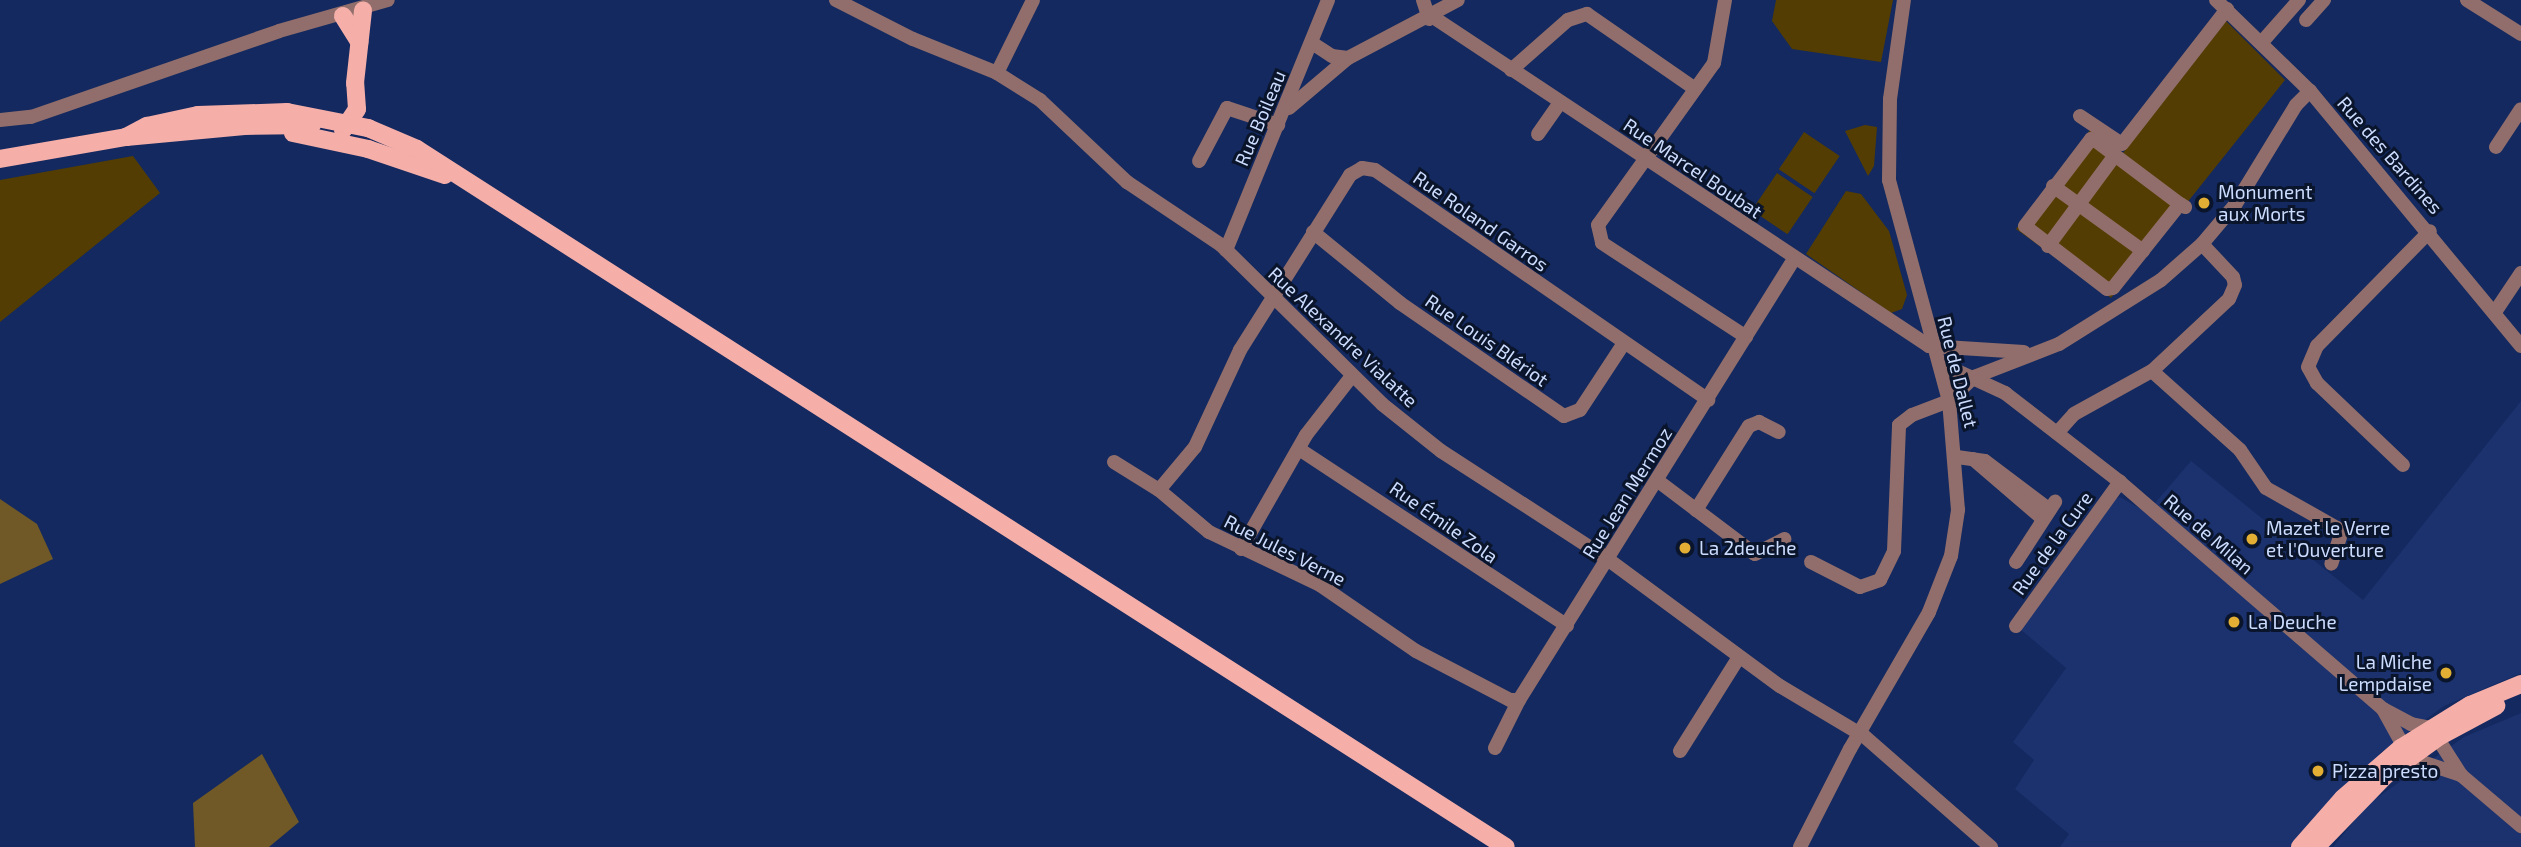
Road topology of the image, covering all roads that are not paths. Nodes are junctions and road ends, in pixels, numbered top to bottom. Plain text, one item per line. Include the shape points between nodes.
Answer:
1 (836, 0) edge
2 (1033, 0) edge
3 (1328, 0) edge
4 (1423, 0) edge
5 (1458, 0) edge
6 (1725, 0) edge
7 (1904, 0) edge
8 (2300, 0) edge
9 (2324, 0) edge
10 (2467, 0) edge
11 (385, 2) edge
12 (2222, 4) edge
13 (363, 10) junction
14 (344, 16) junction
15 (1431, 18) junction
16 (2306, 20) dead end
17 (2521, 34) edge
18 (359, 42) junction
19 (2262, 42) junction
20 (1312, 43) junction
21 (1348, 58) junction
22 (1302, 67) junction
23 (1511, 70) junction
24 (997, 73) junction
25 (1318, 80) junction
26 (1694, 88) junction
27 (2310, 91) junction
28 (1560, 103) junction
29 (2521, 109) edge
30 (1285, 111) junction
31 (2080, 116) dead end
32 (0, 120) edge
33 (1278, 125) junction
34 (342, 132) junction
35 (1538, 134) dead end
36 (126, 137) junction
37 (2496, 147) dead end
38 (2115, 155) junction
39 (0, 159) edge
40 (1643, 159) junction
41 (1199, 161) dead end
42 (2053, 186) junction
43 (2079, 205) junction
44 (2430, 231) junction
45 (1313, 232) junction
46 (2202, 244) junction
47 (2048, 246) junction
48 (1226, 250) junction
49 (2143, 251) junction
50 (1794, 259) junction
51 (2521, 273) edge
52 (1273, 298) junction
53 (2496, 312) junction
54 (1746, 337) junction
55 (1624, 343) junction
56 (1934, 345) junction
57 (2521, 346) edge
58 (1978, 349) junction
59 (2029, 352) junction
60 (1940, 363) junction
61 (2152, 371) junction
62 (1983, 375) junction
63 (1352, 376) junction
64 (1708, 400) junction
65 (1949, 401) junction
66 (1779, 432) dead end
67 (2057, 433) junction
68 (1299, 449) junction
69 (1957, 457) junction
70 (1114, 462) dead end
71 (2403, 465) dead end
72 (1658, 481) junction
73 (2120, 482) junction
74 (1159, 490) junction
75 (1696, 510) junction
76 (1784, 539) dead end
77 (1241, 549) junction
78 (1608, 560) junction
79 (1811, 562) dead end
80 (2016, 562) dead end
81 (2331, 564) dead end
82 (1567, 626) junction
83 (2016, 626) dead end
84 (1739, 657) junction
85 (2521, 684) edge
86 (2521, 696) edge
87 (1519, 700) junction
88 (2383, 709) junction
89 (2436, 732) junction
90 (1858, 733) junction
91 (1495, 748) dead end
92 (1680, 751) dead end
93 (2406, 753) junction
94 (2462, 775) junction
95 (2521, 826) edge
96 (1506, 847) edge
97 (1800, 847) edge
98 (1991, 847) edge
99 (2300, 847) edge
100 (2316, 847) edge

1 - 24 street, Rue Alexandre Vialatte via 913,39
2 - 24 street
3 - 20 street, Rue Boileau
4 - 15 street
5 - 15 street
6 - 26 street via 1714,63
7 - 56 street, Rue de Dallet via 1890,99 1889,180
8 - 19 street
9 - 16 street
10 - 17 street
11 - 13 street
12 - 19 street, Rue des Bardines
12 - 31 street via 2122,144
13 - 14 street
13 - 18 main road
14 - 18 main road
14 - 32 street via 279,31 31,117
15 - 21 street
15 - 23 street, Rue Marcel Boubat
18 - 34 main road via 355,83 342,110
19 - 27 street, Rue des Bardines
20 - 21 street via 1332,56
20 - 22 street, Rue Boileau
21 - 25 street
22 - 25 street
22 - 30 street, Rue Boileau
23 - 26 street via 1569,20 1587,14
23 - 28 street, Rue Marcel Boubat
24 - 48 street, Rue Alexandre Vialatte via 1040,100 1127,182
25 - 30 street
26 - 40 street
27 - 44 street, Rue des Bardines
27 - 46 street via 2296,105 2256,176
28 - 35 street
28 - 40 street, Rue Marcel Boubat
29 - 37 street
30 - 33 street, Rue Boileau
33 - 41 street via 1227,108
33 - 48 street, Rue Boileau
34 - 36 main road via 276,126
34 - 36 main road via 288,112 243,111 173,121
34 - 96 main road via 458,179
36 - 39 main road
38 - 42 street via 2091,139
38 - 43 street
38 - 49 street via 2183,206
40 - 50 street, Rue Marcel Boubat
40 - 54 street via 1598,225 1602,243
42 - 43 street
42 - 47 street via 2025,226
43 - 47 street
43 - 49 street
44 - 53 street, Rue des Bardines
44 - 71 street via 2316,346 2308,367 2317,383
45 - 52 street, Rue Roland Garros
45 - 55 street, Rue Roland Garros via 1350,175 1362,168 1375,170
45 - 55 street, Rue Louis Blériot via 1400,303 1564,416 1580,410
46 - 59 street via 2116,312 2059,344
46 - 61 street via 2232,277 2234,292
47 - 49 street via 2107,289
48 - 52 street, Rue Alexandre Vialatte
50 - 54 street, Rue Jean Mermoz
50 - 56 street, Rue Marcel Boubat
51 - 53 street
52 - 63 street, Rue Alexandre Vialatte
52 - 74 street, Rue Roland Garros via 1240,350 1203,434
53 - 57 street, Rue des Bardines
54 - 64 street, Rue Jean Mermoz
55 - 64 street, Rue Roland Garros
56 - 58 street
56 - 60 street, Rue de Dallet
58 - 59 street
58 - 62 street
59 - 62 street
60 - 62 street, Rue de Milan
60 - 65 street, Rue de Dallet
61 - 67 street via 2074,414
61 - 81 street via 2240,450 2266,488 2337,528 2340,537
62 - 65 street
62 - 67 street, Rue de Milan
63 - 68 street via 1318,416
63 - 78 street, Rue Alexandre Vialatte via 1441,451
64 - 72 street, Rue Jean Mermoz
65 - 69 street, Rue de Dallet
65 - 79 street via 1899,425 1894,551 1880,580 1860,587
66 - 75 street via 1759,422 1749,426
67 - 73 street, Rue de Milan
68 - 77 street
68 - 82 street, Rue Émile Zola
69 - 80 street via 1973,459 2050,511
69 - 90 street, Rue de Dallet via 1958,510 1941,584 1916,637
70 - 74 street, Rue Jules Verne
72 - 75 street
72 - 78 street, Rue Jean Mermoz
73 - 83 street, Rue de la Cure
73 - 88 street, Rue de Milan
74 - 77 street, Rue Jules Verne via 1198,526
75 - 76 street via 1755,554
77 - 87 street, Rue Jules Verne via 1320,585 1403,645 1510,700
78 - 82 street, Rue Jean Mermoz
78 - 84 street, Rue Alexandre Vialatte
82 - 87 street, Rue Jean Mermoz
84 - 90 street, Rue Alexandre Vialatte
84 - 92 street
85 - 89 main road
86 - 89 main road
87 - 91 street, Rue Jean Mermoz
88 - 89 street, Rue de Milan
88 - 93 street, Rue de Milan
89 - 93 main road
89 - 94 street
90 - 97 street, Rue de Dallet
90 - 98 street, Rue Alexandre Vialatte
93 - 94 street
93 - 99 main road via 2343,798
93 - 100 main road
94 - 95 street

